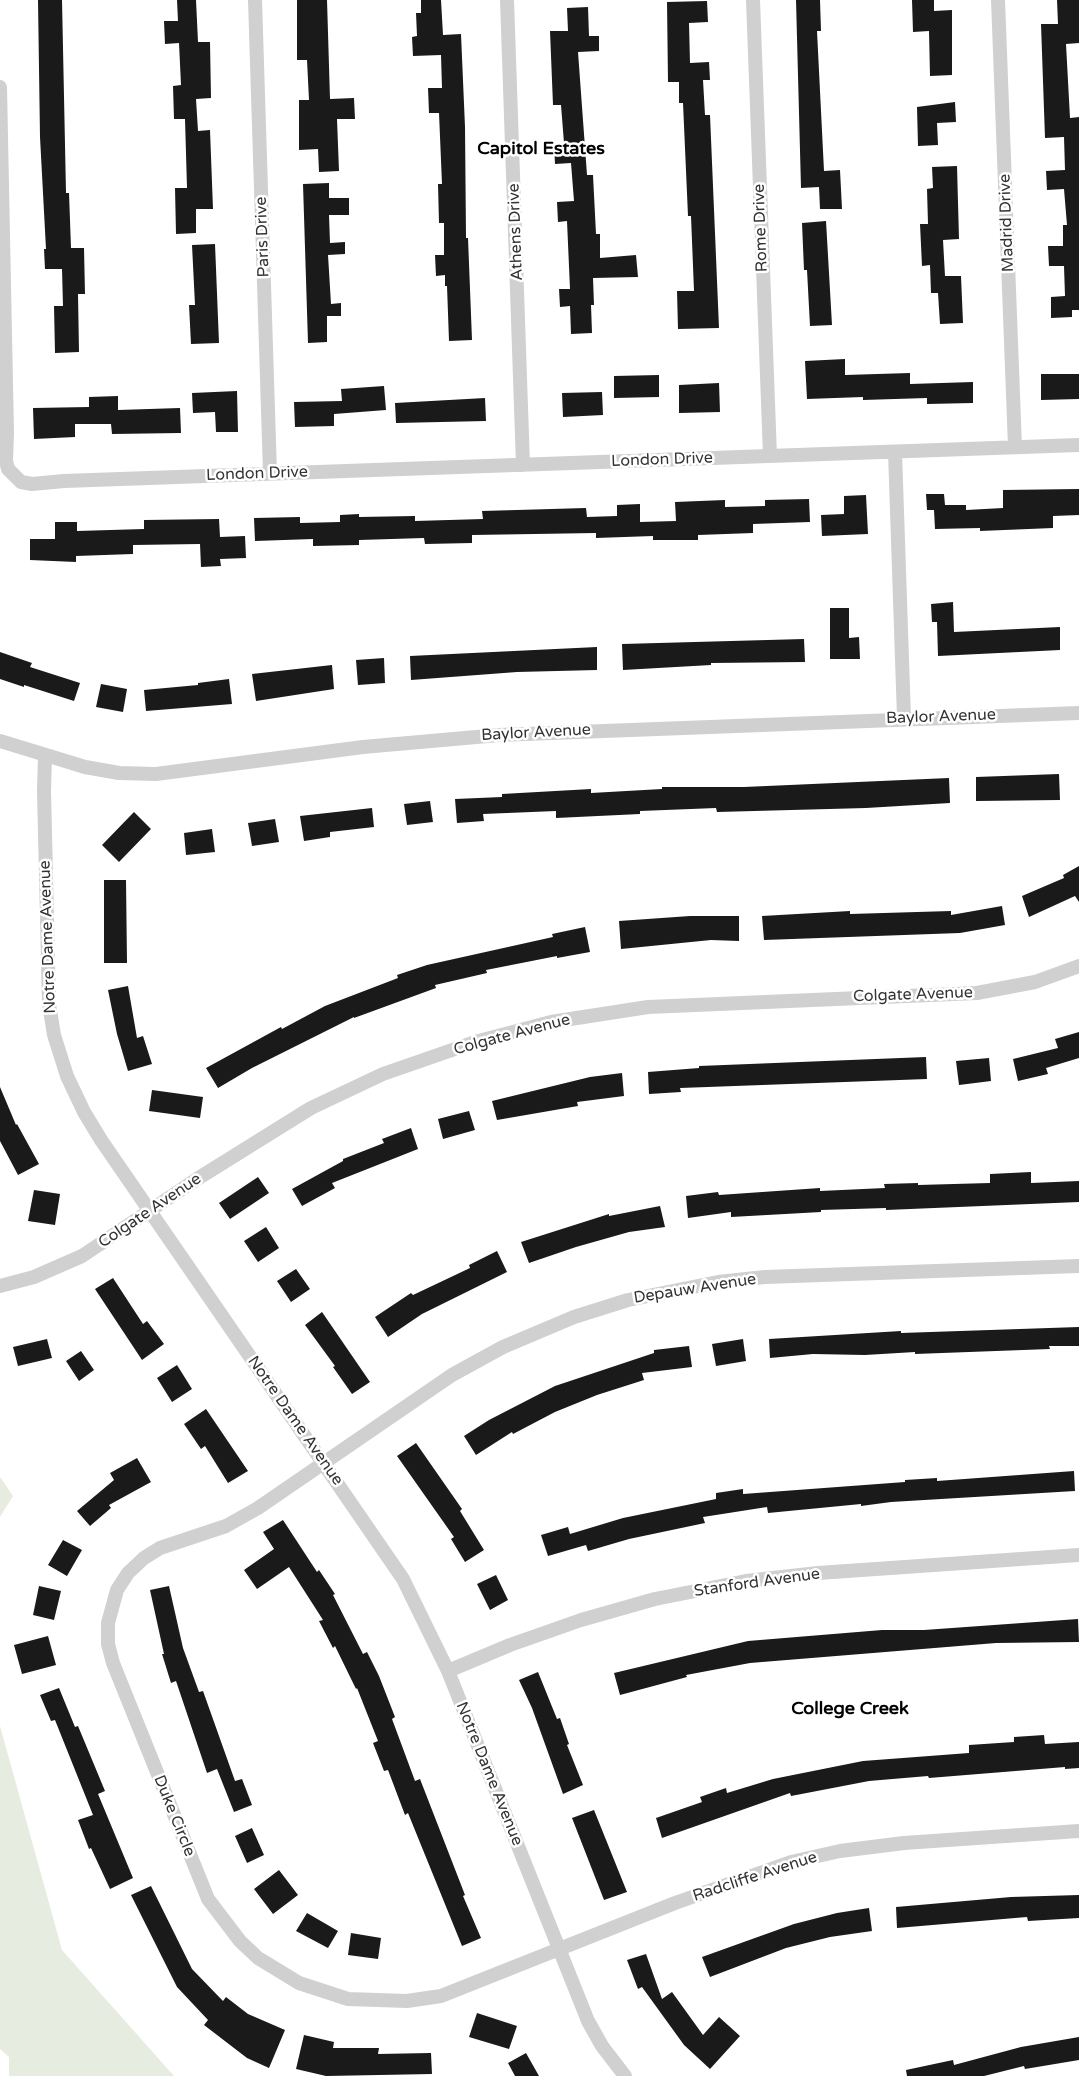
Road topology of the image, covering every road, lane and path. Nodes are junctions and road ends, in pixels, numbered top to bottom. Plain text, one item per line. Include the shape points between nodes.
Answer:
1 (255, 0) edge
2 (507, 0) edge
3 (752, 0) edge
4 (998, 0) edge
5 (0, 87) edge
6 (1079, 444) edge
7 (1015, 447) junction
8 (895, 452) junction
9 (770, 456) junction
10 (523, 465) junction
11 (270, 473) junction
12 (1079, 713) edge
13 (904, 718) junction
14 (0, 740) edge
15 (45, 755) junction
16 (1079, 966) edge
17 (150, 1211) junction
18 (1079, 1266) edge
19 (0, 1286) edge
20 (324, 1462) junction
21 (1079, 1555) edge
22 (448, 1671) junction
23 (1079, 1831) edge
24 (559, 1950) junction
25 (625, 2076) edge

1 - 11 street, Paris Drive
2 - 10 street, Athens Drive
3 - 9 street, Rome Drive
4 - 7 street, Madrid Drive
5 - 11 street, London Drive via 8,469 21,482 32,484
6 - 7 street, London Drive
7 - 8 street, London Drive
8 - 9 street, London Drive
8 - 13 street
9 - 10 street, London Drive
10 - 11 street, London Drive
12 - 13 street, Baylor Avenue
13 - 15 street, Baylor Avenue via 499,735 363,747 156,774 119,773
14 - 15 street, Baylor Avenue
15 - 17 street, Notre Dame Avenue via 47,976 54,1034 67,1076 84,1112
16 - 17 street, Colgate Avenue via 1034,982 977,993 648,1007 560,1020 513,1032 383,1074 328,1100 235,1155
17 - 19 street, Colgate Avenue via 108,1241 58,1268
17 - 20 street, Notre Dame Avenue
18 - 20 street, Depauw Avenue via 765,1277 718,1282 628,1300 574,1316 503,1347 452,1375
20 - 22 street, Notre Dame Avenue via 403,1579
20 - 24 street, Duke Circle via 226,1526 160,1548 144,1558 128,1573 110,1609 108,1644 113,1663 208,1900 240,1941 258,1958 299,1983 348,1999 407,2002 441,1996
21 - 22 street, Stanford Avenue via 746,1581 655,1599 581,1620
22 - 24 street, Notre Dame Avenue
23 - 24 street, Radcliffe Avenue via 904,1843 840,1851 739,1879
24 - 25 street, Notre Dame Avenue via 588,2021

